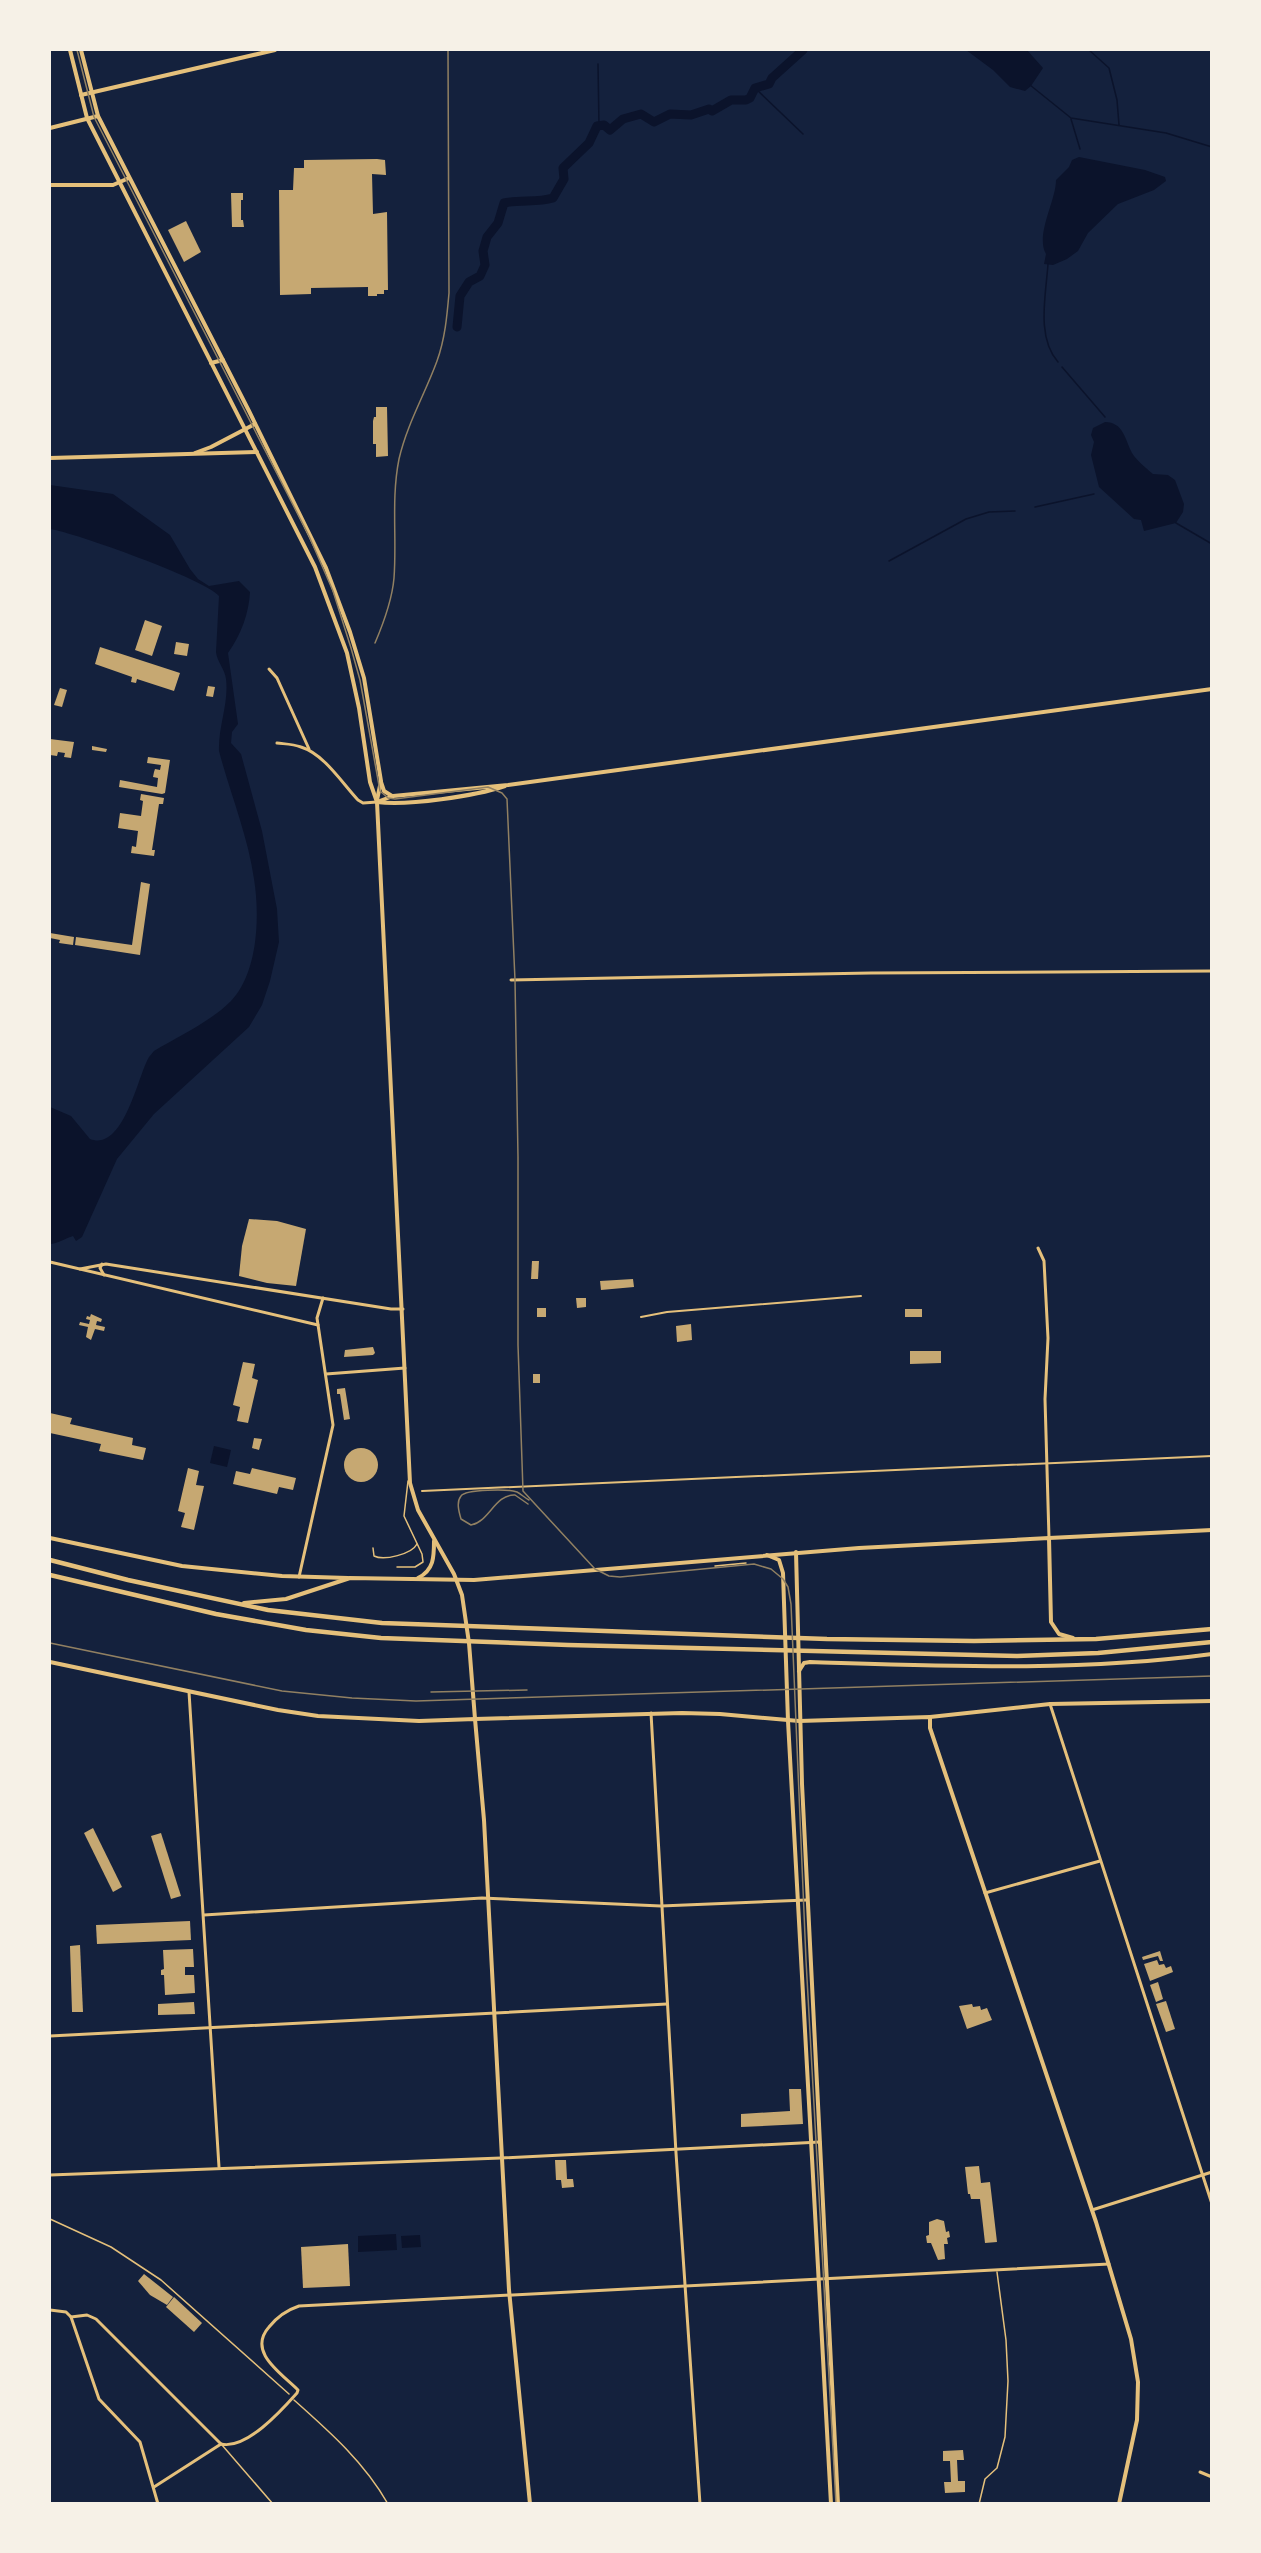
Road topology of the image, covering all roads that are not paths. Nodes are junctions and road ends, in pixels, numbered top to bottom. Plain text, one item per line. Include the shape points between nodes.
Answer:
1 (70, 50) edge
2 (81, 50) edge
3 (275, 50) edge
4 (91, 92) junction
5 (81, 95) junction
6 (98, 116) junction
7 (87, 118) junction
8 (50, 128) edge
9 (129, 178) junction
10 (119, 183) junction
11 (50, 185) edge
12 (223, 360) junction
13 (211, 363) junction
14 (255, 424) junction
15 (246, 428) junction
16 (258, 452) junction
17 (192, 454) junction
18 (50, 458) edge
19 (269, 669) dead end
20 (1212, 689) edge
21 (277, 742) dead end
22 (310, 751) junction
23 (381, 781) junction
24 (508, 785) junction
25 (393, 796) junction
26 (377, 802) junction
27 (1212, 971) edge
28 (511, 980) dead end
29 (1038, 1248) dead end
30 (50, 1262) edge
31 (102, 1264) junction
32 (80, 1269) junction
33 (104, 1275) junction
34 (861, 1296) dead end
35 (323, 1298) junction
36 (403, 1309) junction
37 (641, 1317) dead end
38 (318, 1325) junction
39 (405, 1368) junction
40 (326, 1374) junction
41 (1212, 1456) edge
42 (1046, 1463) junction
43 (409, 1471) junction
44 (422, 1491) dead end
45 (1212, 1530) edge
46 (50, 1538) edge
47 (1049, 1538) junction
48 (434, 1540) junction
49 (417, 1543) junction
50 (373, 1548) dead end
51 (796, 1552) junction
52 (767, 1555) junction
53 (50, 1560) edge
54 (397, 1567) dead end
55 (50, 1575) edge
56 (299, 1577) junction
57 (350, 1578) junction
58 (415, 1579) junction
59 (457, 1580) junction
60 (235, 1603) junction
61 (1212, 1629) edge
62 (1079, 1640) junction
63 (1212, 1642) edge
64 (1212, 1654) edge
65 (50, 1662) edge
66 (798, 1674) junction
67 (189, 1690) junction
68 (1212, 1701) edge
69 (1050, 1704) junction
70 (651, 1713) junction
71 (930, 1718) junction
72 (476, 1719) junction
73 (788, 1721) junction
74 (799, 1721) junction
75 (1100, 1861) junction
76 (986, 1893) junction
77 (488, 1899) junction
78 (798, 1900) junction
79 (807, 1900) junction
80 (661, 1906) junction
81 (204, 1915) junction
82 (666, 2004) junction
83 (494, 2014) junction
84 (211, 2029) junction
85 (50, 2036) edge
86 (819, 2142) junction
87 (811, 2143) junction
88 (675, 2150) junction
89 (501, 2158) junction
90 (219, 2167) junction
91 (1212, 2172) edge
92 (50, 2175) edge
93 (1201, 2176) junction
94 (1212, 2204) edge
95 (1092, 2210) junction
96 (1109, 2264) junction
97 (997, 2270) junction
98 (826, 2279) junction
99 (818, 2280) junction
100 (685, 2287) junction
101 (510, 2295) junction
102 (50, 2310) edge
103 (71, 2317) junction
104 (221, 2444) junction
105 (1200, 2472) dead end
106 (1212, 2477) edge
107 (153, 2487) junction
108 (158, 2504) edge
109 (273, 2504) edge
110 (530, 2504) edge
111 (700, 2504) edge
112 (831, 2504) edge
113 (838, 2504) edge
114 (979, 2504) edge
115 (1119, 2504) edge

1 - 5 main road
2 - 4 main road
3 - 4 main road
4 - 5 main road
4 - 6 main road
5 - 7 main road
6 - 7 main road
6 - 9 main road
7 - 8 main road
7 - 10 main road
9 - 10 main road
9 - 12 main road
10 - 11 main road
10 - 13 main road
12 - 13 main road
12 - 14 main road
13 - 15 main road
14 - 15 main road
14 - 23 main road via 326,568 350,632 363,678
15 - 16 main road
15 - 17 main road
16 - 17 main road
16 - 26 main road via 303,540 337,623
17 - 18 main road
19 - 22 street via 277,678
20 - 24 main road
21 - 22 street
22 - 26 street via 358,800
23 - 25 main road via 384,791
23 - 26 main road
24 - 25 main road
24 - 26 main road via 487,792 404,803
25 - 26 main road
26 - 36 main road
27 - 28 street
29 - 42 street via 1044,1260 1048,1338
30 - 32 street
31 - 32 street
31 - 33 street
31 - 35 street
32 - 33 street
33 - 38 street
34 - 37 street
35 - 36 street
35 - 38 street
36 - 39 main road
38 - 40 street
39 - 40 street
39 - 43 main road
40 - 56 street via 333,1425
41 - 42 street
42 - 44 street
42 - 47 street
43 - 48 main road via 416,1507
43 - 49 lane via 404,1516
45 - 47 main road
46 - 56 main road via 168,1564
47 - 51 main road
47 - 62 main road via 1052,1622 1059,1634
48 - 58 main road via 432,1565
48 - 59 main road
49 - 50 lane via 413,1550 385,1558 374,1556
49 - 54 lane via 423,1558 420,1565
51 - 52 main road
51 - 66 main road
52 - 59 main road
52 - 73 main road via 779,1560 783,1567
53 - 60 main road
55 - 63 main road via 216,1614 381,1638 1027,1655
56 - 57 main road
57 - 58 main road
57 - 60 main road via 286,1599
58 - 59 main road
59 - 72 main road via 470,1643
60 - 62 main road via 306,1616 382,1623 827,1639
61 - 62 main road
64 - 66 main road via 1075,1666 810,1662 801,1665
65 - 67 main road
66 - 74 main road
67 - 72 main road via 278,1710 337,1718
67 - 81 street
68 - 69 main road
69 - 71 main road
69 - 75 street
70 - 72 main road
70 - 73 main road via 720,1714
70 - 80 street
71 - 74 main road
71 - 76 main road
72 - 77 main road
73 - 74 main road
73 - 78 main road
74 - 79 main road
75 - 76 street
75 - 93 street
76 - 95 main road
77 - 80 street
77 - 81 street
77 - 83 main road
78 - 79 street
78 - 80 street
78 - 87 main road
79 - 86 main road
80 - 82 street
81 - 84 street
82 - 83 street
82 - 88 street
83 - 84 street
83 - 89 main road
84 - 85 street
84 - 90 street
86 - 87 street
86 - 98 main road
87 - 88 street
87 - 99 main road
88 - 89 street
88 - 100 street
89 - 90 street
89 - 101 main road
90 - 92 street
91 - 93 street
93 - 94 street
93 - 95 street
95 - 96 main road
96 - 97 street
96 - 115 main road via 1131,2339 1138,2382 1136,2430
97 - 98 street
97 - 114 lane via 1008,2381 1005,2437 997,2468 985,2479
98 - 99 street
98 - 113 main road
99 - 100 street
99 - 112 main road
100 - 101 street
100 - 111 street
101 - 104 street via 299,2306 277,2318 260,2341 264,2356 298,2390 249,2438 234,2445
101 - 110 main road
102 - 103 street via 66,2312
103 - 104 street via 87,2315 96,2319
103 - 107 street via 99,2399 140,2442
104 - 107 street
104 - 109 lane
105 - 106 street
107 - 108 street

